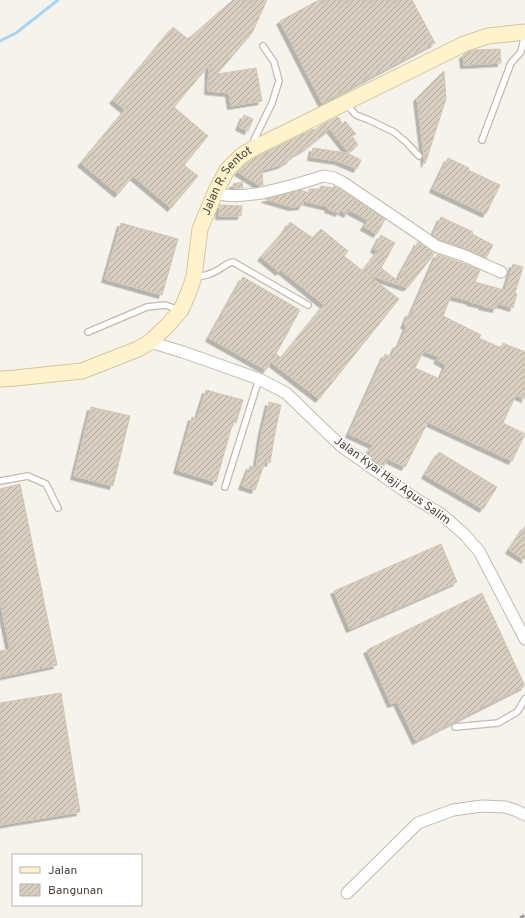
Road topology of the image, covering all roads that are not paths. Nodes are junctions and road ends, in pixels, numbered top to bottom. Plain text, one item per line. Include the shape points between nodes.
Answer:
1 (525, 32) edge
2 (263, 46) dead end
3 (345, 103) junction
4 (482, 140) dead end
5 (254, 148) junction
6 (419, 156) dead end
7 (216, 191) junction
8 (501, 272) dead end
9 (194, 277) junction
10 (308, 305) dead end
11 (181, 310) junction
12 (88, 332) dead end
13 (150, 342) junction
14 (0, 379) edge
15 (259, 379) junction
16 (0, 481) edge
17 (225, 487) dead end
18 (58, 508) dead end
19 (525, 639) edge
20 (525, 699) edge
21 (455, 727) dead end
22 (525, 815) edge
23 (346, 893) dead end

1 - 3 street, Jalan R. Sentot via 488,36 464,44
1 - 4 lane via 521,52 512,63
2 - 5 lane via 274,62 279,81 272,103 254,140
3 - 5 street, Jalan R. Sentot
3 - 6 lane via 356,115 394,132
5 - 7 street, Jalan R. Sentot via 241,156 227,170
7 - 8 street via 224,195 260,193 324,176 334,178 436,246
7 - 9 street, Jalan R. Sentot via 200,229
9 - 10 lane via 207,276 233,262
9 - 11 street, Jalan R. Sentot
11 - 12 lane via 165,305 148,307
11 - 13 street, Jalan R. Sentot
13 - 14 street, Jalan R. Sentot via 82,371
13 - 15 street, Jalan Kyai Haji Agus Salim
15 - 17 lane
15 - 19 street, Jalan Kyai Haji Agus Salim via 286,393 340,446 441,514 464,534 479,551
16 - 18 lane via 28,476 46,484
20 - 21 lane via 517,712 498,723
22 - 23 street via 505,807 482,806 453,810 418,823

